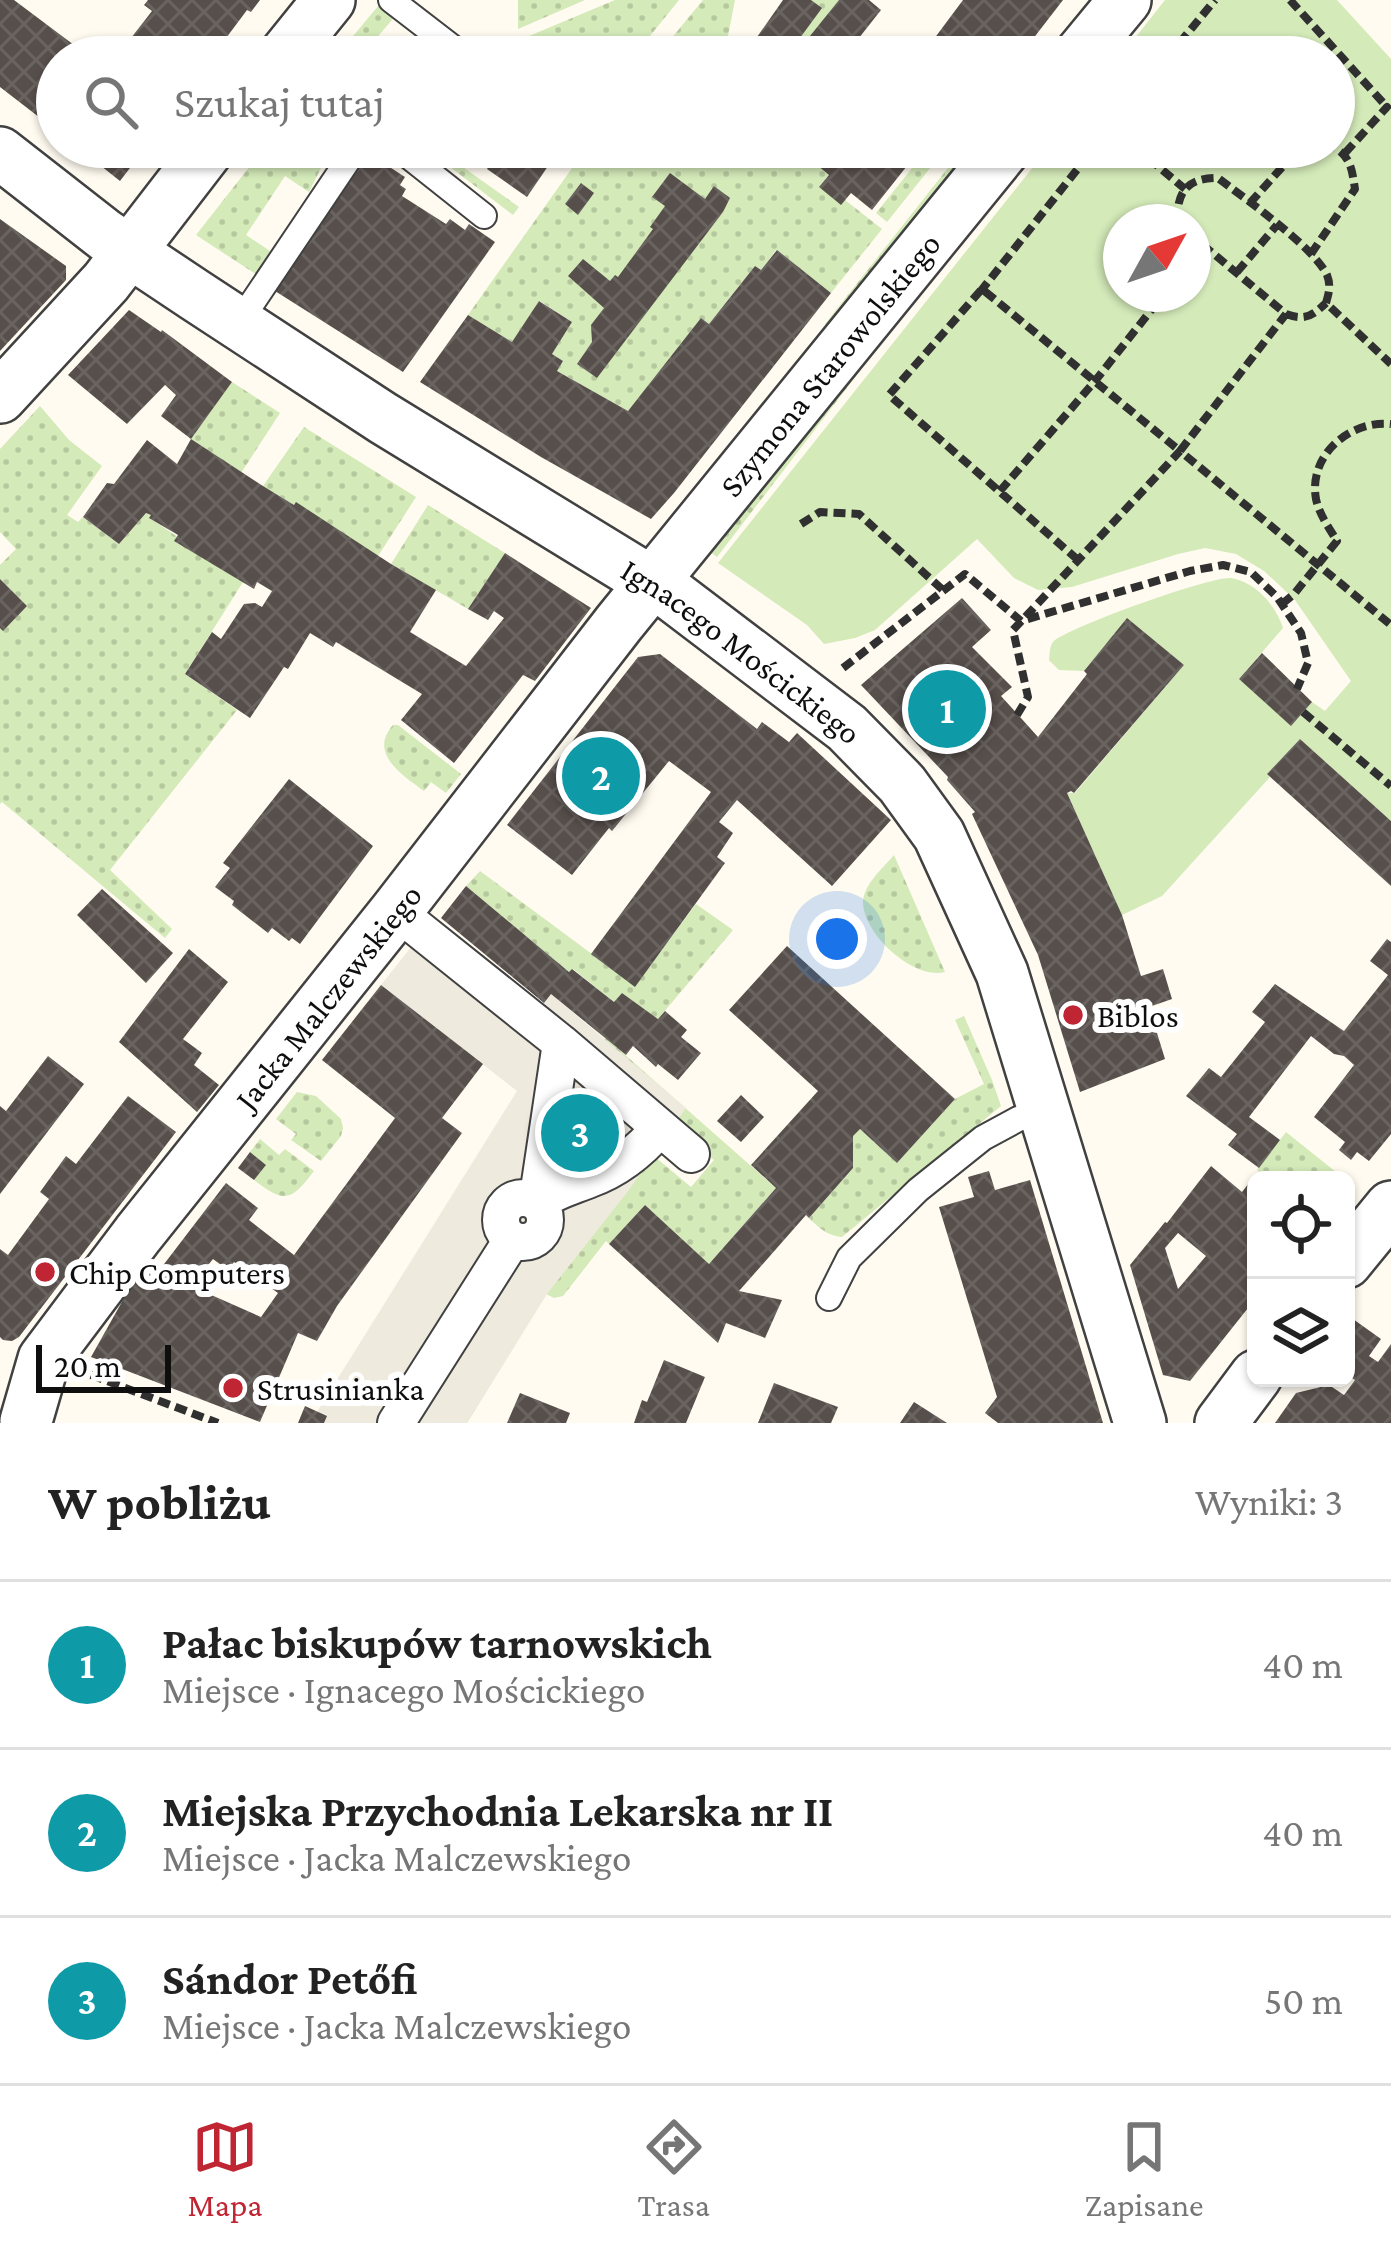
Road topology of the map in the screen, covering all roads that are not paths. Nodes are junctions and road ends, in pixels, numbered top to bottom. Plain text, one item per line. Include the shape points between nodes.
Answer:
1 (329, 0) edge
2 (391, 0) edge
3 (1124, 0) edge
4 (301, 36) edge
5 (438, 36) edge
6 (1095, 36) edge
7 (0, 152) edge
8 (194, 168) edge
9 (343, 168) edge
10 (423, 168) edge
11 (989, 168) edge
12 (484, 216) dead end
13 (131, 251) junction
14 (238, 324) junction
15 (0, 397) edge
16 (652, 584) junction
17 (416, 927) dead end
18 (561, 1043) junction
19 (1045, 1111) junction
20 (660, 1128) junction
21 (691, 1154) dead end
22 (537, 1203) junction
23 (1391, 1207) edge
24 (1355, 1251) edge
25 (829, 1298) dead end
26 (1248, 1387) edge
27 (19, 1420) edge
28 (395, 1423) edge
29 (1140, 1423) edge
30 (1221, 1423) edge

1 - 4 street
2 - 5 lane
3 - 6 street
7 - 13 street, Ignacego Mościckiego
8 - 13 street
9 - 14 lane
10 - 12 lane
11 - 16 street, Szymona Starowolskiego
13 - 14 street, Ignacego Mościckiego
13 - 15 street
14 - 16 street, Ignacego Mościckiego
16 - 19 street, Ignacego Mościckiego via 847,728 902,784 939,835 1003,973
16 - 27 street, Jacka Malczewskiego via 111,1269 44,1359
17 - 18 street
18 - 20 street
18 - 22 street
19 - 25 lane via 983,1138 918,1190 849,1258
19 - 29 street, Ignacego Mościckiego
20 - 21 street
20 - 22 street via 624,1162
22 - 28 street via 516,1200 505,1208 503,1229 512,1240
23 - 24 street
26 - 30 street

